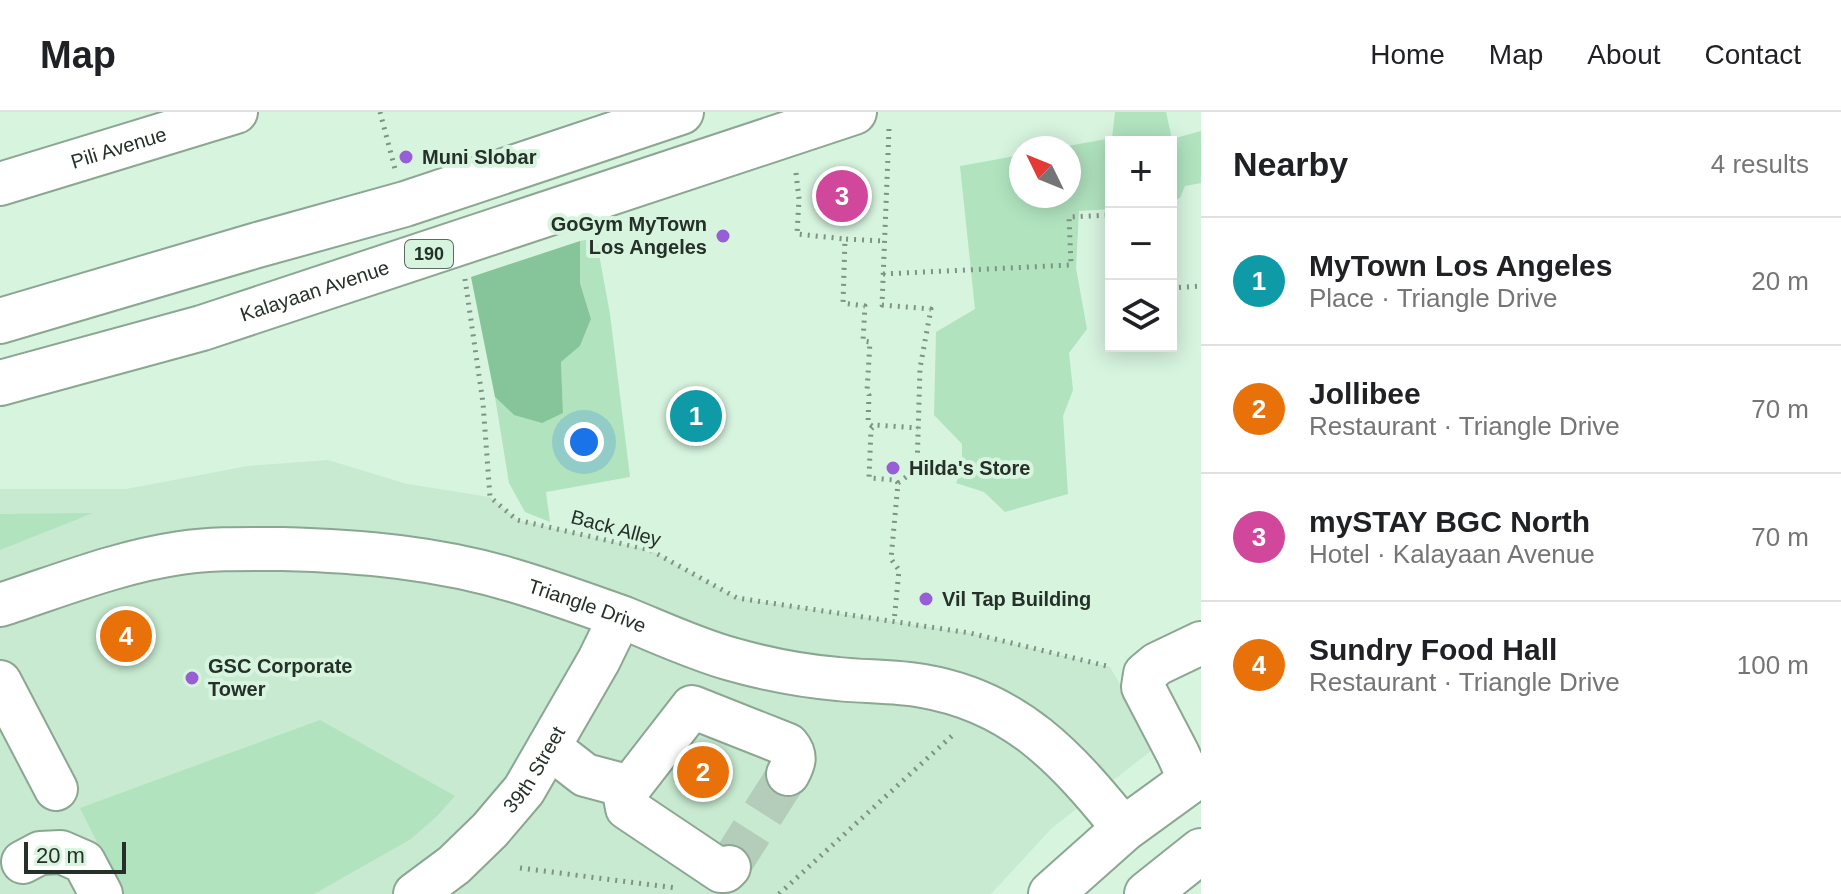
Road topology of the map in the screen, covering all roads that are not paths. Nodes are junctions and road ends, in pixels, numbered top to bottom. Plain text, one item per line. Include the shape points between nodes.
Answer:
1 (236, 112) edge
2 (681, 112) edge
3 (871, 120) edge
4 (0, 184) edge
5 (0, 321) edge
6 (0, 383) edge
7 (0, 605) edge
8 (620, 617) junction
9 (1201, 643) edge
10 (0, 682) edge
11 (549, 747) junction
12 (788, 774) tunnel mouth
13 (1195, 778) edge
14 (630, 787) junction
15 (56, 789) dead end
16 (1124, 829) junction
17 (1201, 851) edge
18 (23, 862) dead end
19 (729, 867) dead end
20 (1153, 888) edge
21 (424, 892) edge
22 (101, 894) edge
23 (1051, 894) edge

1 - 4 street, Pili Avenue
2 - 5 main road via 405,204
3 - 6 main road, Kalayaan Avenue / 190 via 202,328
7 - 8 street, Triangle Drive via 103,571 179,553 239,548 367,553 464,568
8 - 11 street, 39th Street
8 - 16 street, Triangle Drive via 742,662 798,675 921,685 987,705 1058,753
9 - 13 street via 1157,664 1145,674 1143,687
10 - 15 street
11 - 14 street via 585,775
11 - 21 street, 39th Street via 524,790 490,830
12 - 14 street via 795,758 788,745 692,707
13 - 16 main road
14 - 19 street via 627,808 721,871
16 - 23 main road
17 - 20 main road
18 - 22 street via 40,853 61,852 84,862

